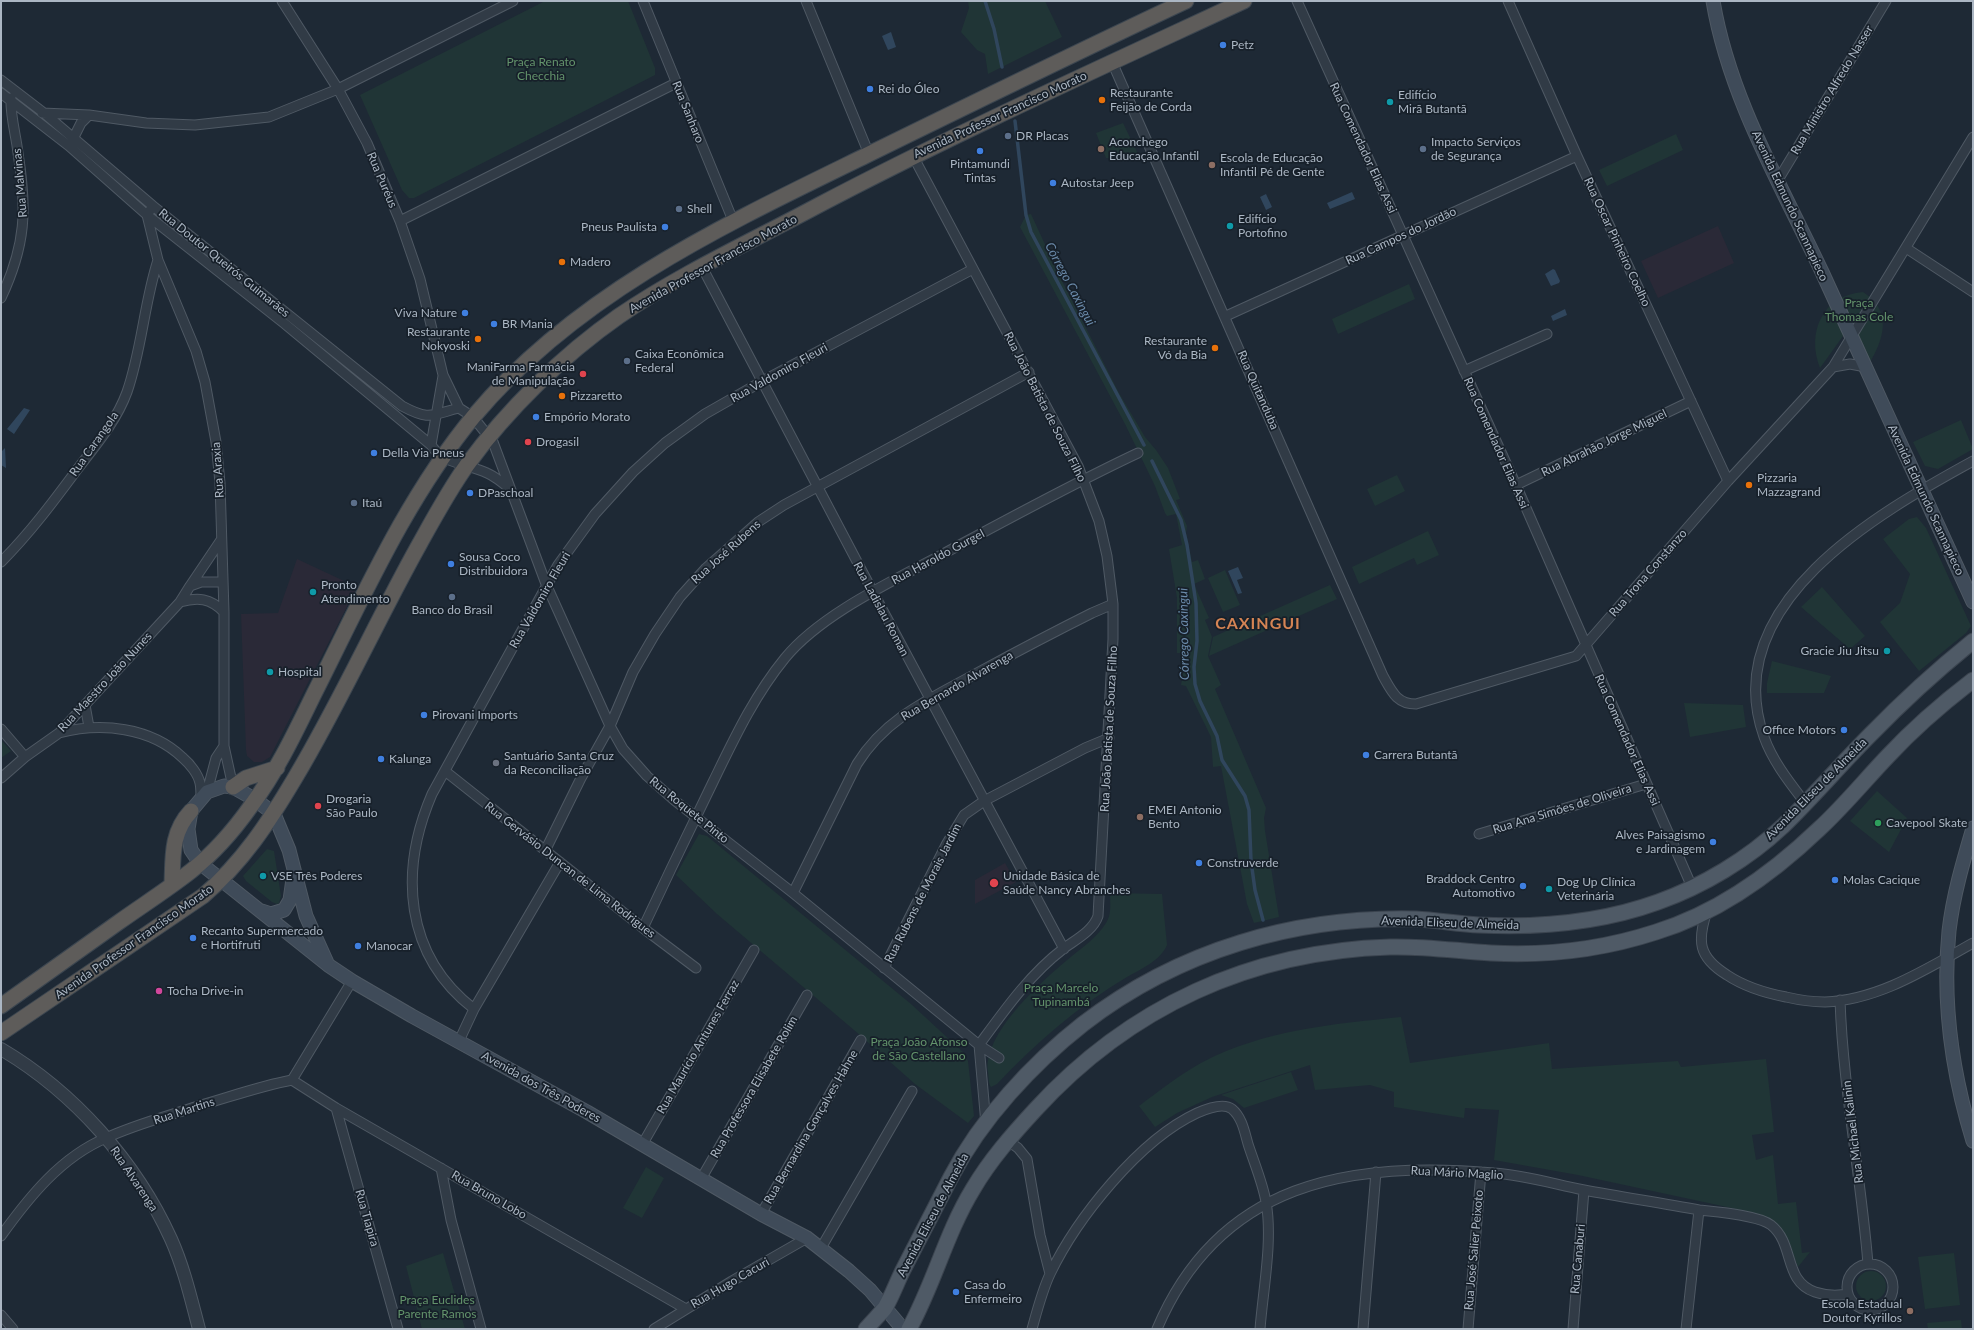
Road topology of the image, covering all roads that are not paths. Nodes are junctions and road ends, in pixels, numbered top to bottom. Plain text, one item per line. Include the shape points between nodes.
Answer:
1 (282, 1) edge
2 (513, 1) edge
3 (643, 1) edge
4 (806, 1) edge
5 (1186, 1) edge
6 (1244, 1) edge
7 (1297, 1) edge
8 (1508, 1) edge
9 (1713, 1) edge
10 (1886, 1) edge
11 (1112, 62) junction
12 (1, 80) edge
13 (676, 83) junction
14 (12, 89) junction
15 (338, 89) junction
16 (1, 93) edge
17 (10, 100) junction
18 (44, 113) junction
19 (89, 115) junction
20 (31, 117) junction
21 (1973, 137) edge
22 (71, 142) junction
23 (869, 154) junction
24 (913, 156) junction
25 (1577, 156) junction
26 (1778, 180) junction
27 (153, 206) junction
28 (147, 214) junction
29 (400, 221) junction
30 (734, 223) junction
31 (161, 225) junction
32 (1404, 235) junction
33 (1906, 248) junction
34 (155, 250) junction
35 (158, 260) junction
36 (702, 267) junction
37 (973, 269) junction
38 (1973, 292) edge
39 (1, 298) edge
40 (1226, 316) junction
41 (1547, 334) dead end
42 (1852, 337) junction
43 (1833, 367) junction
44 (1866, 367) junction
45 (1464, 371) junction
46 (1029, 372) junction
47 (443, 375) junction
48 (762, 382) junction
49 (1691, 401) junction
50 (459, 408) junction
51 (437, 416) junction
52 (473, 417) junction
53 (490, 437) junction
54 (431, 445) junction
55 (1138, 453) dead end
56 (443, 458) junction
57 (1973, 460) edge
58 (466, 466) junction
59 (1084, 479) junction
60 (1728, 482) junction
61 (1516, 485) junction
62 (816, 486) junction
63 (510, 489) junction
64 (1921, 490) junction
65 (221, 540) junction
66 (1, 562) edge
67 (222, 582) junction
68 (546, 584) junction
69 (190, 586) junction
70 (873, 592) junction
71 (180, 602) junction
72 (1973, 602) edge
73 (1113, 604) junction
74 (224, 612) junction
75 (1973, 641) edge
76 (1585, 646) junction
77 (1973, 680) edge
78 (930, 699) junction
79 (1416, 704) joint
80 (85, 705) junction
81 (610, 726) junction
82 (89, 727) junction
83 (1, 729) edge
84 (59, 733) junction
85 (1109, 738) junction
86 (224, 746) junction
87 (25, 757) junction
88 (277, 768) junction
89 (445, 771) junction
90 (1, 778) edge
91 (1646, 784) junction
92 (232, 787) junction
93 (204, 795) junction
94 (256, 800) junction
95 (984, 801) junction
96 (1806, 804) junction
97 (191, 811) junction
98 (274, 814) junction
99 (696, 815) junction
100 (1973, 828) edge
101 (1479, 834) dead end
102 (545, 851) junction
103 (560, 862) junction
104 (200, 863) junction
105 (294, 869) junction
106 (222, 880) junction
107 (172, 884) junction
108 (1692, 887) junction
109 (793, 893) junction
110 (1707, 911) junction
111 (262, 912) junction
112 (643, 928) junction
113 (1973, 943) edge
114 (1064, 949) junction
115 (754, 950) dead end
116 (1948, 957) junction
117 (328, 965) junction
118 (696, 968) dead end
119 (884, 968) junction
120 (352, 981) junction
121 (807, 995) dead end
122 (1840, 1000) junction
123 (1, 1006) edge
124 (474, 1009) junction
125 (1, 1033) edge
126 (861, 1040) dead end
127 (459, 1041) junction
128 (979, 1045) junction
129 (1, 1049) edge
130 (999, 1058) dead end
131 (292, 1080) junction
132 (912, 1091) dead end
133 (336, 1108) junction
134 (1969, 1110) edge
135 (986, 1124) junction
136 (105, 1138) junction
137 (1007, 1140) junction
138 (1973, 1141) edge
139 (642, 1144) junction
140 (441, 1168) junction
141 (1376, 1172) junction
142 (1481, 1172) junction
143 (701, 1179) junction
144 (1584, 1190) junction
145 (1266, 1202) junction
146 (1699, 1210) junction
147 (761, 1214) junction
148 (1, 1236) edge
149 (807, 1238) junction
150 (821, 1248) junction
151 (1868, 1264) junction
152 (1050, 1274) junction
153 (1848, 1294) junction
154 (885, 1307) junction
155 (686, 1309) junction
156 (1, 1316) edge
157 (13, 1329) edge
158 (200, 1329) edge
159 (398, 1329) edge
160 (481, 1329) edge
161 (654, 1329) edge
162 (866, 1329) edge
163 (903, 1329) edge
164 (909, 1329) edge
165 (1032, 1329) edge
166 (1157, 1329) edge
167 (1260, 1329) edge
168 (1363, 1329) edge
169 (1468, 1329) edge
170 (1572, 1329) edge
171 (1686, 1329) edge

1 - 15 street, Rua Puréus
2 - 15 street
3 - 13 street, Rua Sanharo
4 - 23 street
5 - 23 highway, Avenida Professor Francisco Morato via 1043,67
6 - 11 highway, Avenida Professor Francisco Morato
7 - 32 street, Rua Comendador Elias Assi
8 - 25 street, Rua Oscar Pinheiro Coelho
9 - 26 main road, Avenida Edmundo Scannapieco via 1718,30 1732,76
10 - 26 street, Rua Ministro Alfredo Nasser
11 - 24 highway, Avenida Professor Francisco Morato
11 - 40 street, Rua Quitanduba
12 - 14 street, Rua Doutor Queirós Guimarães
13 - 29 street
13 - 30 street, Rua Sanharo
14 - 17 street, Rua Malvinas
14 - 18 street, Rua Doutor Queirós Guimarães
15 - 19 street via 269,117 195,125 146,123
15 - 29 street, Rua Puréus via 367,143
16 - 17 street, Rua Doutor Queirós Guimarães
17 - 20 street, Rua Doutor Queirós Guimarães
17 - 39 street, Rua Malvinas via 22,175 24,212 21,244
18 - 19 street
18 - 20 street
18 - 22 street, Rua Doutor Queirós Guimarães
19 - 22 street via 81,123
20 - 22 street, Rua Doutor Queirós Guimarães
21 - 33 street, Rua Trona Constanzo
22 - 27 street, Rua Doutor Queirós Guimarães
22 - 28 street, Rua Doutor Queirós Guimarães
23 - 30 highway, Avenida Professor Francisco Morato
24 - 36 highway, Avenida Professor Francisco Morato
24 - 37 street, Rua João Batista de Souza Filho
25 - 32 street, Rua Campos do Jordão
25 - 49 street, Rua Oscar Pinheiro Coelho
26 - 42 main road, Avenida Edmundo Scannapieco
27 - 28 street
27 - 51 street, Rua Doutor Queirós Guimarães via 402,406 416,414
28 - 31 street, Rua Doutor Queirós Guimarães
28 - 34 street, Rua Araxia
29 - 47 street, Rua Puréus via 420,279
30 - 52 highway, Avenida Professor Francisco Morato via 669,257 594,305 536,352
31 - 34 street
31 - 54 street, Rua Doutor Queirós Guimarães
32 - 40 street, Rua Campos do Jordão
32 - 45 street, Rua Comendador Elias Assi
33 - 38 street
33 - 42 street, Rua Trona Constanzo
34 - 35 street, Rua Araxia
35 - 65 street, Rua Araxia via 196,351 205,382 216,442
35 - 66 street, Rua Carangola via 149,291 136,366 117,413 106,432 48,508
36 - 48 street, Rua Ladislau Roman
36 - 53 highway, Avenida Professor Francisco Morato via 616,318 581,345 534,388
37 - 46 street, Rua João Batista de Souza Filho
37 - 48 street, Rua Valdomiro Fleuri
40 - 79 street, Rua Quitanduba via 1383,676 1394,696 1408,704
41 - 45 street
42 - 43 street, Rua Trona Constanzo
42 - 44 main road, Avenida Edmundo Scannapieco
43 - 44 street via 1850,364
43 - 60 street, Rua Trona Constanzo
44 - 64 main road, Avenida Edmundo Scannapieco
45 - 61 street, Rua Comendador Elias Assi
46 - 59 street, Rua João Batista de Souza Filho
46 - 62 street, Rua José Rubens
47 - 50 street, Rua Puréus
47 - 51 street, Rua Puréus
48 - 62 street, Rua Ladislau Roman
48 - 68 street, Rua Valdomiro Fleuri via 687,426 665,443 595,514
49 - 60 street, Rua Oscar Pinheiro Coelho
49 - 61 street, Rua Abrahão Jorge Miguel
50 - 51 street, Rua Doutor Queirós Guimarães
50 - 52 street
51 - 54 street, Rua Puréus
52 - 53 street, Rua Roquete Pinto
52 - 56 highway, Avenida Professor Francisco Morato
53 - 58 highway, Avenida Professor Francisco Morato
53 - 63 street, Rua Roquete Pinto
54 - 56 street
55 - 59 street, Rua Haroldo Gurgel
56 - 58 street
56 - 88 highway, Avenida Professor Francisco Morato via 388,548
57 - 64 street
58 - 63 street via 497,478
58 - 98 highway, Avenida Professor Francisco Morato via 399,582 317,742
59 - 70 street, Rua Haroldo Gurgel
59 - 73 street, Rua João Batista de Souza Filho via 1108,556
60 - 76 street, Rua Trona Constanzo
61 - 76 street, Rua Comendador Elias Assi
62 - 70 street, Rua Ladislau Roman
62 - 81 street, Rua José Rubens via 758,522 692,581 651,640 633,672
63 - 68 street, Rua Roquete Pinto
64 - 72 main road, Avenida Edmundo Scannapieco
64 - 96 street via 1850,538 1816,567 1789,598 1772,625 1760,654 1755,680 1757,710 1764,737 1773,757
65 - 67 street, Rua Araxia
65 - 69 street, Rua Maestro João Nunes
67 - 69 street via 202,582
67 - 74 street, Rua Araxia
68 - 81 street, Rua Roquete Pinto
68 - 89 street, Rua Valdomiro Fleuri
69 - 71 street, Rua Maestro João Nunes
70 - 78 street, Rua Ladislau Roman
70 - 99 street, Rua Haroldo Gurgel via 814,631 786,656 744,720
71 - 74 street via 201,598 212,602
71 - 80 street, Rua Maestro João Nunes
73 - 78 street, Rua Bernardo Alvarenga via 1085,616
73 - 85 street, Rua João Batista de Souza Filho
74 - 86 street, Rua Araxia
75 - 96 main road, Avenida Eliseu de Almeida via 1870,735
76 - 79 street, Rua Trona Constanzo via 1576,656
76 - 91 street, Rua Comendador Elias Assi via 1613,704
77 - 110 main road, Avenida Eliseu de Almeida via 1910,734 1790,856 1754,883
78 - 95 street, Rua Ladislau Roman
78 - 109 street, Rua Bernardo Alvarenga via 887,727 866,750 842,792
80 - 82 street
80 - 84 street, Rua Maestro João Nunes
81 - 99 street, Rua Roquete Pinto via 623,749 647,776
81 - 102 street, Rua José Rubens
82 - 84 street
82 - 93 street via 148,735 174,749 196,774
83 - 87 street
84 - 87 street, Rua Maestro João Nunes
85 - 95 street, Rua Rubens de Morais Jardim
85 - 114 street, Rua João Batista de Souza Filho via 1098,916 1091,927
86 - 92 street, Rua Araxia
86 - 93 street, Rua Araxia via 216,758
87 - 90 street, Rua Maestro João Nunes
88 - 92 highway via 246,778
88 - 94 highway, Avenida Professor Francisco Morato
89 - 102 street, Rua Gervásio Duncan de Lima Rodrigues
89 - 124 street, Rua Valdomiro Fleuri via 424,811 414,851 412,866 415,910 425,948 435,969 445,983
91 - 101 street, Rua Ana Simões de Oliveira
91 - 108 street, Rua Comendador Elias Assi
92 - 93 main road via 224,786
92 - 94 main road
93 - 97 main road
94 - 98 main road
94 - 104 highway, Avenida Professor Francisco Morato via 222,842
95 - 114 street, Rua Ladislau Roman
95 - 119 street, Rua Rubens de Morais Jardim via 964,815 957,824
96 - 108 main road, Avenida Eliseu de Almeida via 1758,847 1729,867
97 - 104 main road via 189,842
97 - 107 highway via 175,836
98 - 105 main road
98 - 106 highway, Avenida Professor Francisco Morato
99 - 109 street, Rua Roquete Pinto
99 - 112 street, Rua Haroldo Gurgel
100 - 116 main road via 1955,897
102 - 103 street, Rua Gervásio Duncan de Lima Rodrigues
103 - 112 street, Rua Gervásio Duncan de Lima Rodrigues
103 - 124 street
104 - 106 main road, Avenida dos Três Poderes
104 - 107 highway, Avenida Professor Francisco Morato
105 - 111 main road via 293,891 284,910 271,914
105 - 117 main road via 310,926
106 - 111 main road, Avenida dos Três Poderes
106 - 125 highway, Avenida Professor Francisco Morato via 139,941
107 - 123 highway, Avenida Professor Francisco Morato
108 - 135 main road, Avenida Eliseu de Almeida via 1652,904 1612,916 1570,924 1532,926 1477,925 1418,919 1350,920 1287,930 1223,947 1180,964 1131,991 1085,1022 1050,1052
109 - 119 street, Rua Roquete Pinto
110 - 122 street via 1700,938 1703,952 1724,974 1757,991 1808,1001
110 - 137 main road, Avenida Eliseu de Almeida via 1657,932 1610,944 1571,950 1532,954 1430,948 1354,949 1291,958 1223,979 1176,1000 1131,1026 1091,1055 1055,1088
111 - 117 main road, Avenida dos Três Poderes
112 - 118 street, Rua Gervásio Duncan de Lima Rodrigues
113 - 116 street
114 - 128 street, Rua João Batista de Souza Filho via 1035,974
115 - 139 street, Rua Maurício Antunes Ferraz
116 - 122 street via 1914,976 1884,988
116 - 134 main road via 1950,1032 1957,1084
117 - 120 main road, Avenida dos Três Poderes
119 - 128 street, Rua Roquete Pinto
120 - 127 main road, Avenida dos Três Poderes
120 - 131 street
121 - 143 street, Rua Professora Elisabete Rolim
122 - 151 street, Rua Michael Kalinin
124 - 127 street
126 - 147 street, Rua Bernardina Gonçalves Hahne
127 - 139 main road, Avenida dos Três Poderes
128 - 130 street, Rua Roquete Pinto
128 - 135 street
129 - 136 street, Rua Alvarenga via 46,1080
131 - 133 street, Rua Bruno Lobo
131 - 136 street, Rua Martins via 271,1084
132 - 150 street
133 - 140 street, Rua Bruno Lobo
133 - 159 street, Rua Tiapira
134 - 138 main road
135 - 154 main road, Avenida Eliseu de Almeida via 953,1173
136 - 148 street, Rua Martins via 82,1151 54,1174 25,1202
136 - 158 street, Rua Alvarenga via 124,1160 156,1210 171,1240
137 - 152 street via 1018,1148 1026,1159
137 - 164 main road, Avenida Eliseu de Almeida via 971,1190
139 - 143 main road, Avenida dos Três Poderes
140 - 155 street, Rua Bruno Lobo
140 - 160 street via 451,1220
141 - 142 street, Rua Mário Maglio via 1425,1169
141 - 145 street, Rua Mário Maglio via 1326,1181
141 - 168 street
142 - 144 street, Rua Mário Maglio via 1546,1181
142 - 169 street, Rua José Salier Peixoto
143 - 147 main road, Avenida dos Três Poderes
144 - 146 street, Rua Mário Maglio
144 - 170 street, Rua Canaburi
145 - 152 street via 1237,1114 1229,1107 1201,1111 1176,1124 1121,1173 1084,1219
145 - 166 street, Rua Mário Maglio via 1230,1228 1199,1259 1165,1310
145 - 167 street via 1268,1238
146 - 153 street, Rua Mário Maglio via 1746,1217 1770,1224 1782,1239 1792,1270 1803,1286 1825,1295
146 - 171 street
147 - 149 main road, Avenida dos Três Poderes
149 - 150 main road, Avenida dos Três Poderes
149 - 155 street, Rua Hugo Cacuri
150 - 154 main road, Avenida dos Três Poderes via 850,1271
151 - 153 street via 1857,1269 1849,1278
151 - 153 street via 1876,1265 1889,1274 1894,1289 1892,1297 1880,1308 1865,1310 1852,1301
152 - 165 street
154 - 162 main road, Avenida Eliseu de Almeida
154 - 163 main road, Avenida dos Três Poderes
155 - 161 street, Rua Hugo Cacuri
156 - 157 street

